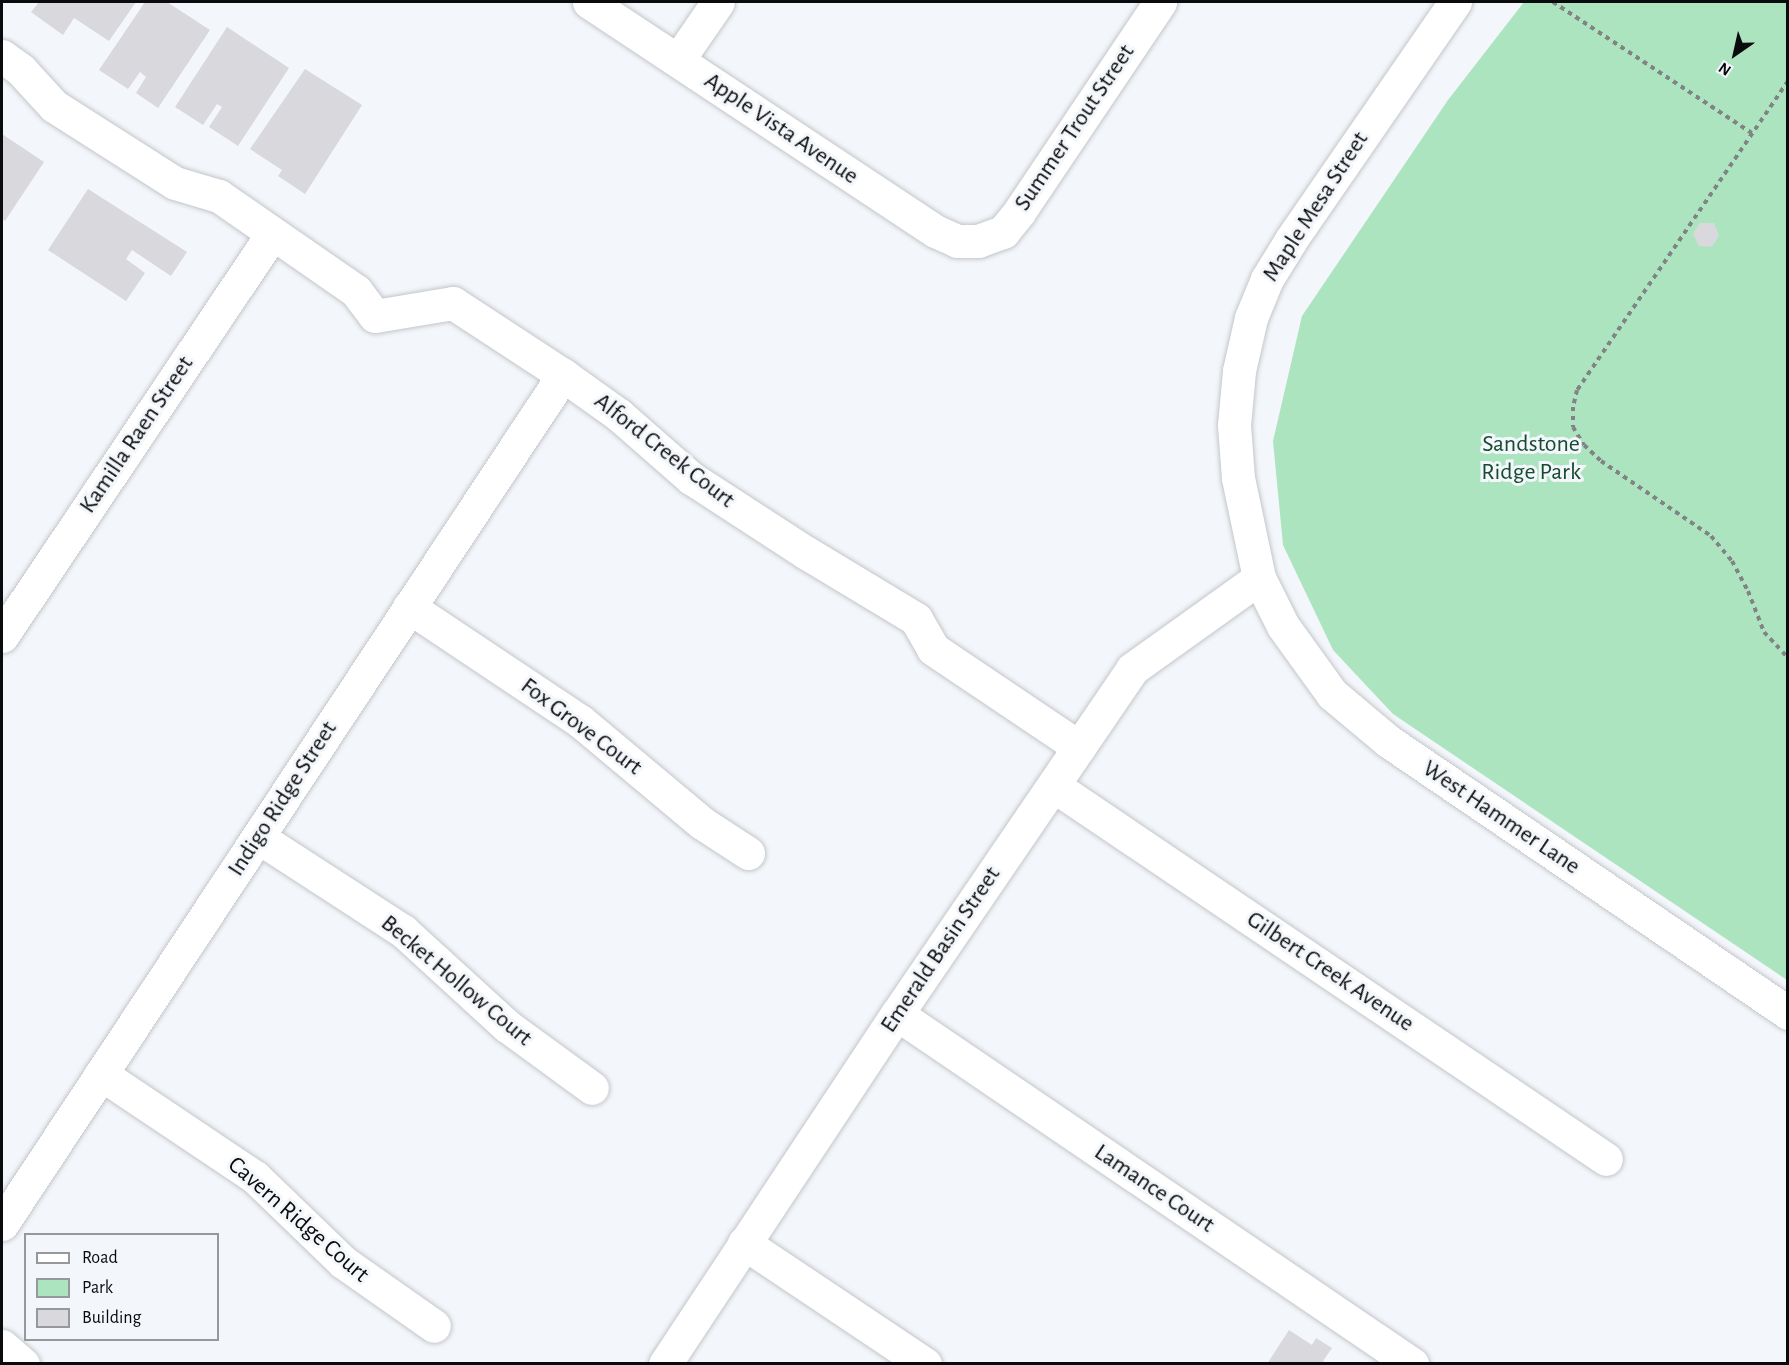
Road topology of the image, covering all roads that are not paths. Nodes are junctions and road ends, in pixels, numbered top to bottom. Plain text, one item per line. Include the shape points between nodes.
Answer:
1 (589, 2) edge
2 (718, 2) edge
3 (1160, 2) edge
4 (1455, 2) edge
5 (2, 56) edge
6 (678, 60) junction
7 (272, 234) junction
8 (978, 242) joint
9 (563, 375) junction
10 (1259, 578) junction
11 (409, 607) junction
12 (2, 636) edge
13 (1079, 747) junction
14 (1054, 786) junction
15 (258, 837) junction
16 (748, 853) dead end
17 (1788, 1012) edge
18 (897, 1014) junction
19 (101, 1074) junction
20 (592, 1088) dead end
21 (1606, 1159) dead end
22 (2, 1224) edge
23 (744, 1243) junction
24 (434, 1326) dead end
25 (2, 1346) edge
26 (23, 1364) edge
27 (665, 1364) edge
28 (925, 1364) edge
29 (1412, 1364) edge

1 - 6 street, Apple Vista Avenue
2 - 6 street
3 - 8 street, Summer Trout Street via 1019,212 1003,232
4 - 10 street, Maple Mesa Street via 1290,240 1267,279 1251,318 1239,371 1234,425 1238,478
5 - 7 street via 21,70 54,106 176,183 219,196
6 - 8 street, Apple Vista Avenue via 935,231 957,241
7 - 9 street, Alford Creek Court via 356,291 375,316 453,303
7 - 12 street, Kamilla Raen Street
9 - 11 street, Indigo Ridge Street
9 - 13 street, Alford Creek Court via 619,415 691,478 916,618 933,649
10 - 13 street, Emerald Basin Street via 1132,669
10 - 17 street, West Hammer Lane via 1283,626 1332,694 1388,741
11 - 15 street, Indigo Ridge Street
11 - 16 street, Fox Grove Court via 580,721 702,823
13 - 14 street, Emerald Basin Street
14 - 18 street, Emerald Basin Street
14 - 21 street, Gilbert Creek Avenue
15 - 19 street, Indigo Ridge Street
15 - 20 street, Becket Hollow Court via 403,931 507,1026
18 - 23 street, Emerald Basin Street
18 - 29 street, Lamance Court
19 - 22 street, Indigo Ridge Street
19 - 24 street, Cavern Ridge Court via 255,1177 343,1262
23 - 27 street, Emerald Basin Street
23 - 28 street
25 - 26 street

